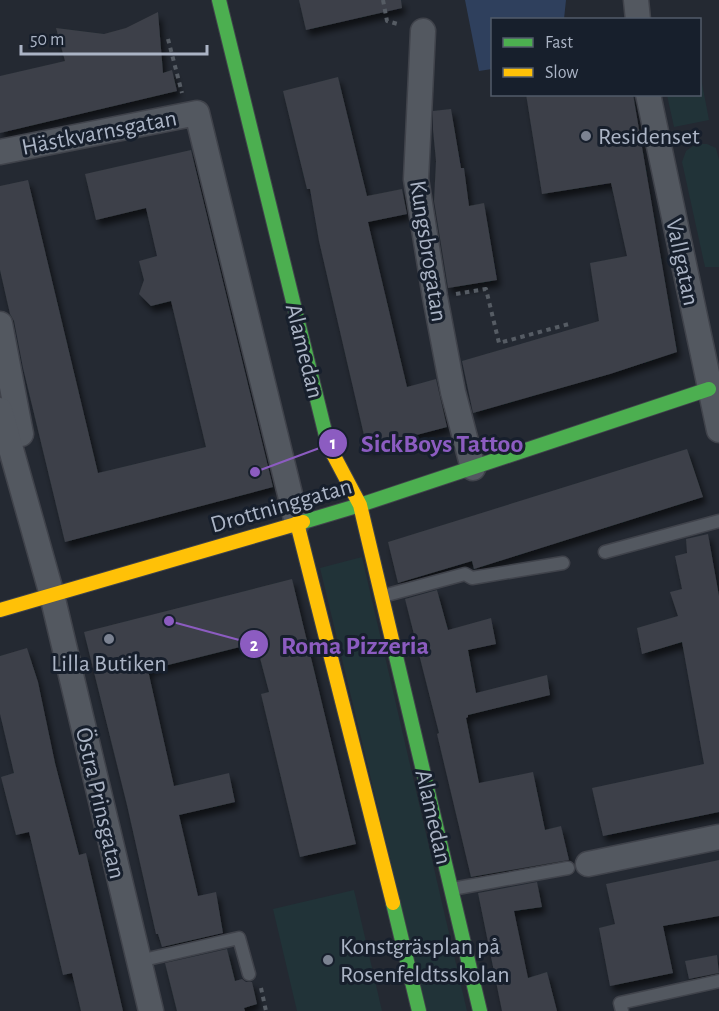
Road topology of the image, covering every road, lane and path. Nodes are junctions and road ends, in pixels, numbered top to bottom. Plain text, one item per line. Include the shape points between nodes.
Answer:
1 (219, 0) edge
2 (383, 0) edge
3 (636, 0) edge
4 (638, 18) edge
5 (423, 31) joint
6 (168, 39) dead end
7 (179, 75) dead end
8 (648, 96) edge
9 (197, 113) joint
10 (0, 152) edge
11 (435, 297) junction
12 (0, 324) edge
13 (569, 324) dead end
14 (709, 389) junction
15 (0, 410) edge
16 (719, 430) edge
17 (473, 468) junction
18 (360, 505) junction
19 (719, 521) edge
20 (297, 523) junction
21 (605, 552) dead end
22 (562, 563) dead end
23 (52, 595) junction
24 (382, 596) junction
25 (0, 610) edge
26 (719, 837) edge
27 (578, 866) joint
28 (451, 889) junction
29 (139, 961) junction
30 (249, 974) dead end
31 (719, 981) edge
32 (151, 1011) edge
33 (419, 1011) edge
34 (480, 1011) edge
35 (622, 1011) edge

1 - 18 street, Alamedan via 328,444
2 - 5 path via 387,21
3 - 4 street
5 - 11 street, Kungsbrogatan via 416,178
6 - 7 path
8 - 14 street, Vallgatan
9 - 10 street, Hästkvarnsgatan
9 - 20 street, Alamedan
11 - 13 path via 486,288 499,343
11 - 17 street, Kungsbrogatan via 453,392
12 - 23 street, Östra Prinsgatan
14 - 16 street, Vallgatan
14 - 17 street, Drottninggatan
15 - 23 street, Östra Prinsgatan
17 - 18 street, Drottninggatan
18 - 20 street, Drottninggatan
18 - 24 street, Alamedan
19 - 21 lane
20 - 23 street, Drottninggatan
20 - 33 street, Alamedan
22 - 24 lane via 472,578 465,574
23 - 25 street, Drottninggatan
23 - 29 street, Östra Prinsgatan
24 - 28 street, Alamedan
26 - 27 street
27 - 28 lane
28 - 34 street, Alamedan
29 - 30 lane via 238,938
29 - 32 street, Östra Prinsgatan
31 - 35 lane via 621,1003

